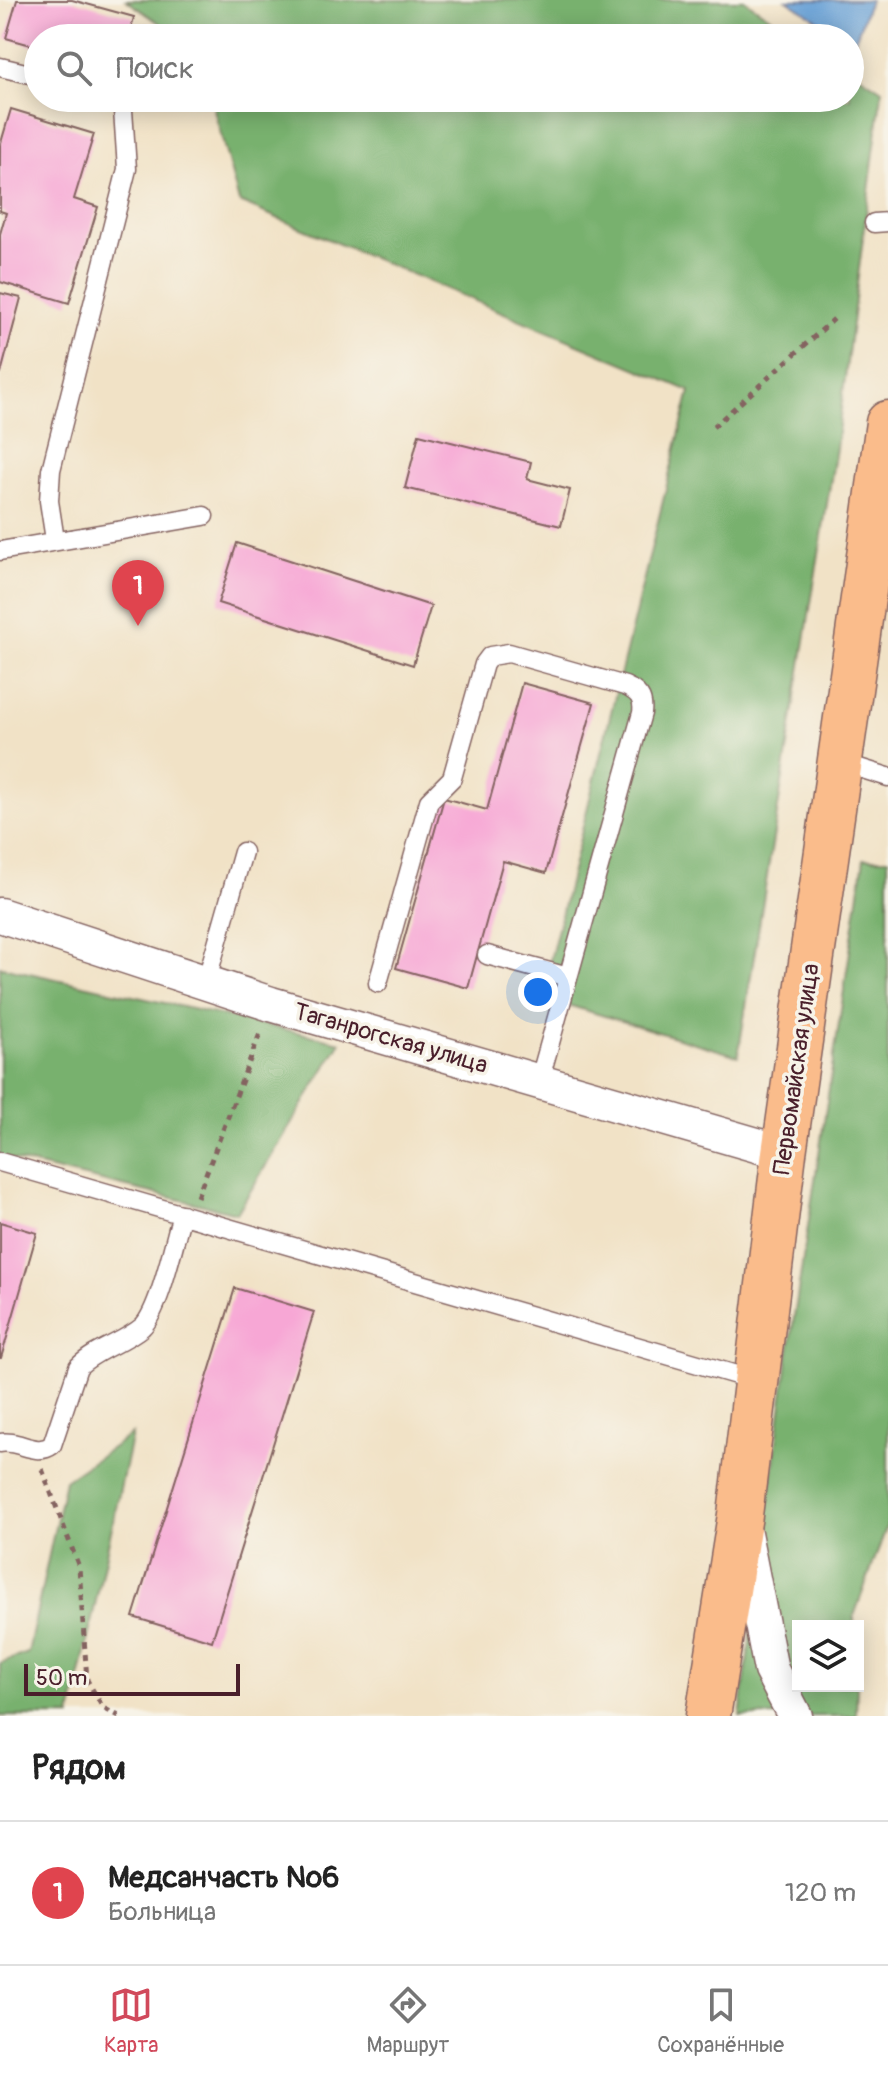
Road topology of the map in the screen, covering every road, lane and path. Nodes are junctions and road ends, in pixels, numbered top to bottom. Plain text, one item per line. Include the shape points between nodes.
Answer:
1 (0, 67) edge
2 (24, 73) edge
3 (123, 112) edge
4 (834, 319) dead end
5 (888, 423) edge
6 (713, 427) dead end
7 (204, 516) dead end
8 (55, 540) junction
9 (0, 551) edge
10 (840, 762) junction
11 (888, 777) edge
12 (243, 852) dead end
13 (0, 915) edge
14 (487, 955) dead end
15 (568, 977) junction
16 (206, 982) junction
17 (378, 983) dead end
18 (271, 1004) junction
19 (539, 1082) junction
20 (784, 1153) junction
21 (0, 1162) edge
22 (186, 1216) junction
23 (757, 1381) junction
24 (0, 1443) edge
25 (35, 1449) junction
26 (740, 1515) junction
27 (119, 1716) edge
28 (708, 1716) edge
29 (795, 1716) edge

1 - 2 lane
3 - 8 lane via 127,169 51,470
4 - 6 path
5 - 10 main road, Первомайская улица
7 - 8 lane
8 - 9 lane
10 - 11 lane
10 - 20 main road, Первомайская улица
12 - 16 lane
13 - 16 street, Таганрогская улица
14 - 15 lane
15 - 17 lane via 643,703 638,692 625,686 499,652 484,664 452,778 429,801
15 - 19 lane
16 - 18 street, Таганрогская улица
18 - 19 street, Таганрогская улица
18 - 22 path
19 - 20 street, Таганрогская улица
20 - 23 main road, Первомайская улица
21 - 22 lane
22 - 23 lane
22 - 25 lane via 151,1315 135,1332 78,1367 56,1440 46,1450
23 - 26 main road, Первомайская улица
24 - 25 lane
25 - 27 path via 79,1567 87,1680 103,1708
26 - 28 main road, Первомайская улица
26 - 29 street via 771,1670

